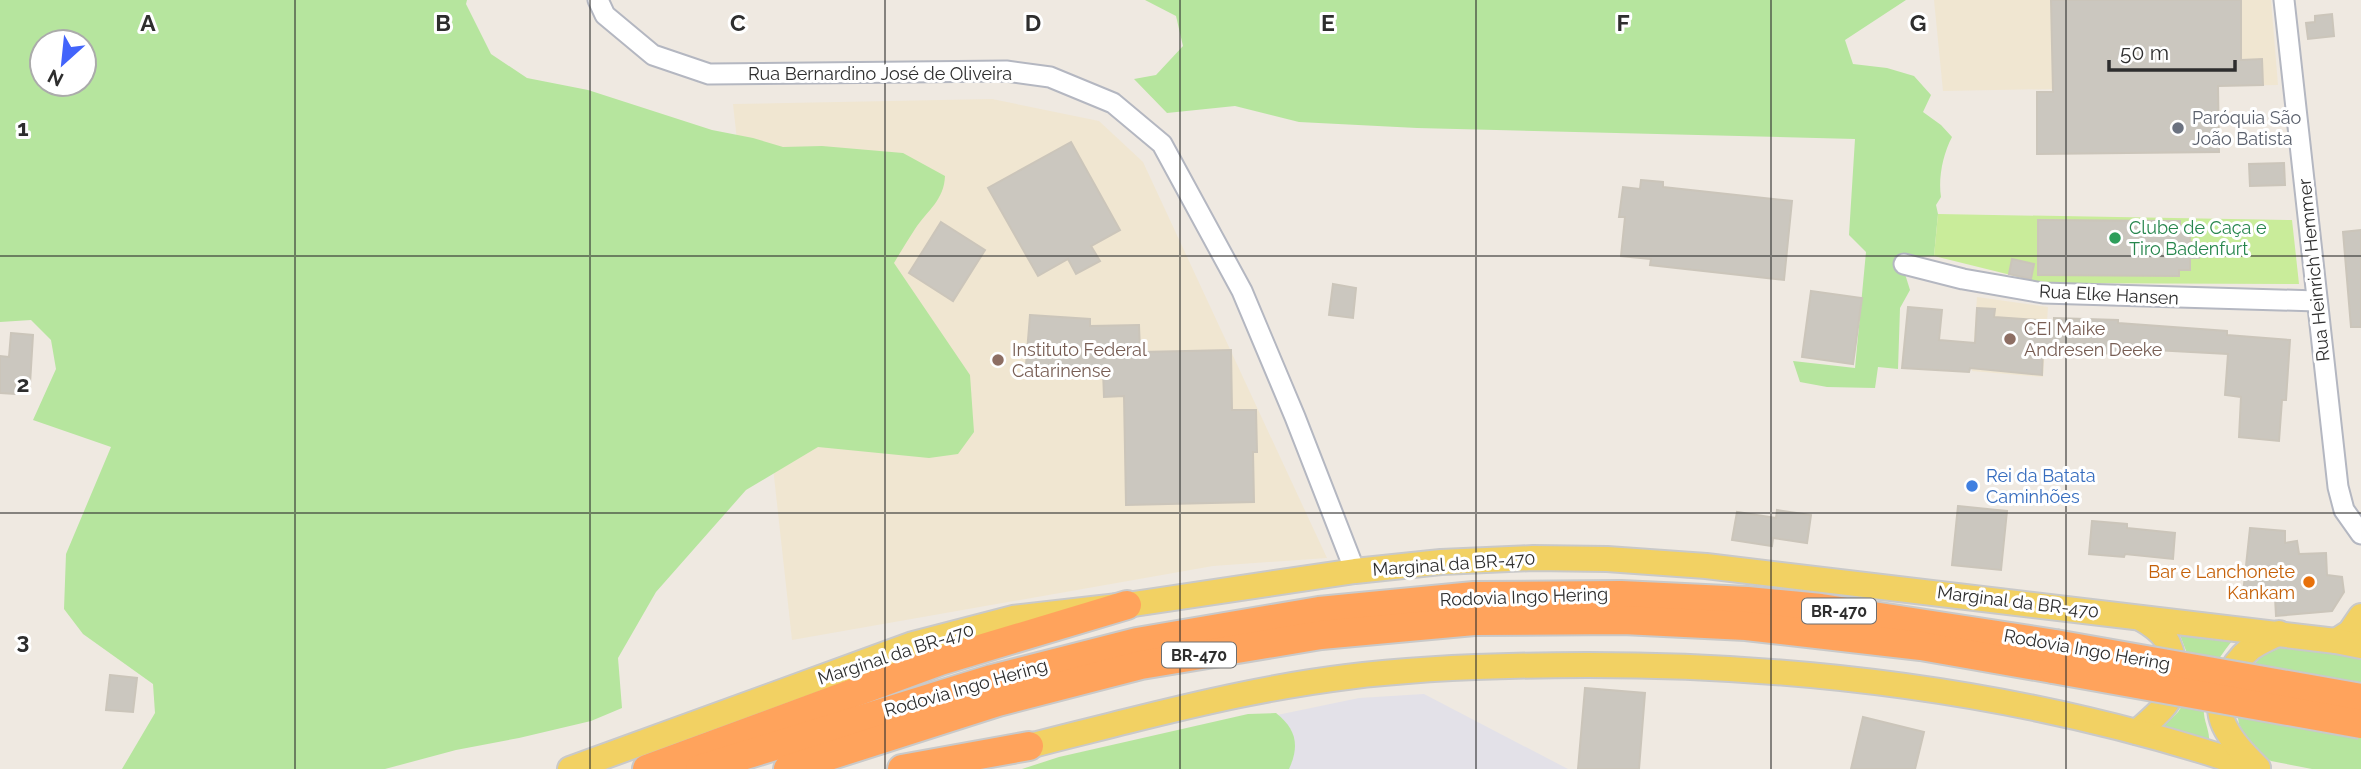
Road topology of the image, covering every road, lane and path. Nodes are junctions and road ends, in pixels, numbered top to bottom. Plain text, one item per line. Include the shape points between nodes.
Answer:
1 (598, 0) edge
2 (2284, 0) edge
3 (1905, 264) dead end
4 (2317, 301) junction
5 (2361, 534) edge
6 (1355, 570) junction
7 (1127, 605) junction
8 (2134, 615) junction
9 (2361, 616) edge
10 (2279, 633) junction
11 (2336, 641) junction
12 (2361, 646) edge
13 (2054, 657) junction
14 (2361, 698) edge
15 (2361, 724) edge
16 (2137, 732) junction
17 (1029, 746) junction
18 (570, 769) edge
19 (646, 769) edge
20 (700, 769) edge
21 (788, 769) edge
22 (902, 769) edge
23 (951, 769) edge
24 (2258, 769) edge

1 - 6 street, Rua Bernardino José de Oliveira via 605,15 653,55 709,74 1006,71 1050,77 1113,103 1163,144 1242,291
2 - 4 street, Rua Heinrich Hemmer
3 - 4 street, Rua Elke Hansen via 2043,293
4 - 5 street, Rua Heinrich Hemmer via 2338,487 2344,510
6 - 7 main road, Marginal da BR-470
6 - 8 main road, Marginal da BR-470 via 1441,562 1606,559 1706,566
7 - 18 main road, Marginal da BR-470 via 1013,618 914,644
7 - 19 highway via 940,661
8 - 10 main road, Marginal da BR-470
8 - 16 main road via 2169,641 2175,680 2162,709
9 - 11 main road via 2350,632
10 - 11 main road, Marginal da BR-470
10 - 24 main road via 2252,647 2235,664 2221,704 2223,723
11 - 12 main road, Marginal da BR-470
13 - 14 highway, Rodovia Ingo Hering / BR-470, bridge
13 - 15 highway, Rodovia Ingo Hering / BR-470, bridge
13 - 20 highway, Rodovia Ingo Hering / BR-470 via 1821,608 1621,595 1474,596 1320,611 1137,642 992,678
13 - 21 highway, Rodovia Ingo Hering / BR-470 via 1746,626 1623,620 1474,621 1321,635 1141,665 998,702
16 - 17 main road via 2078,717 1876,682 1748,669 1522,665 1462,666 1293,685
16 - 24 main road
17 - 22 highway
17 - 23 main road

